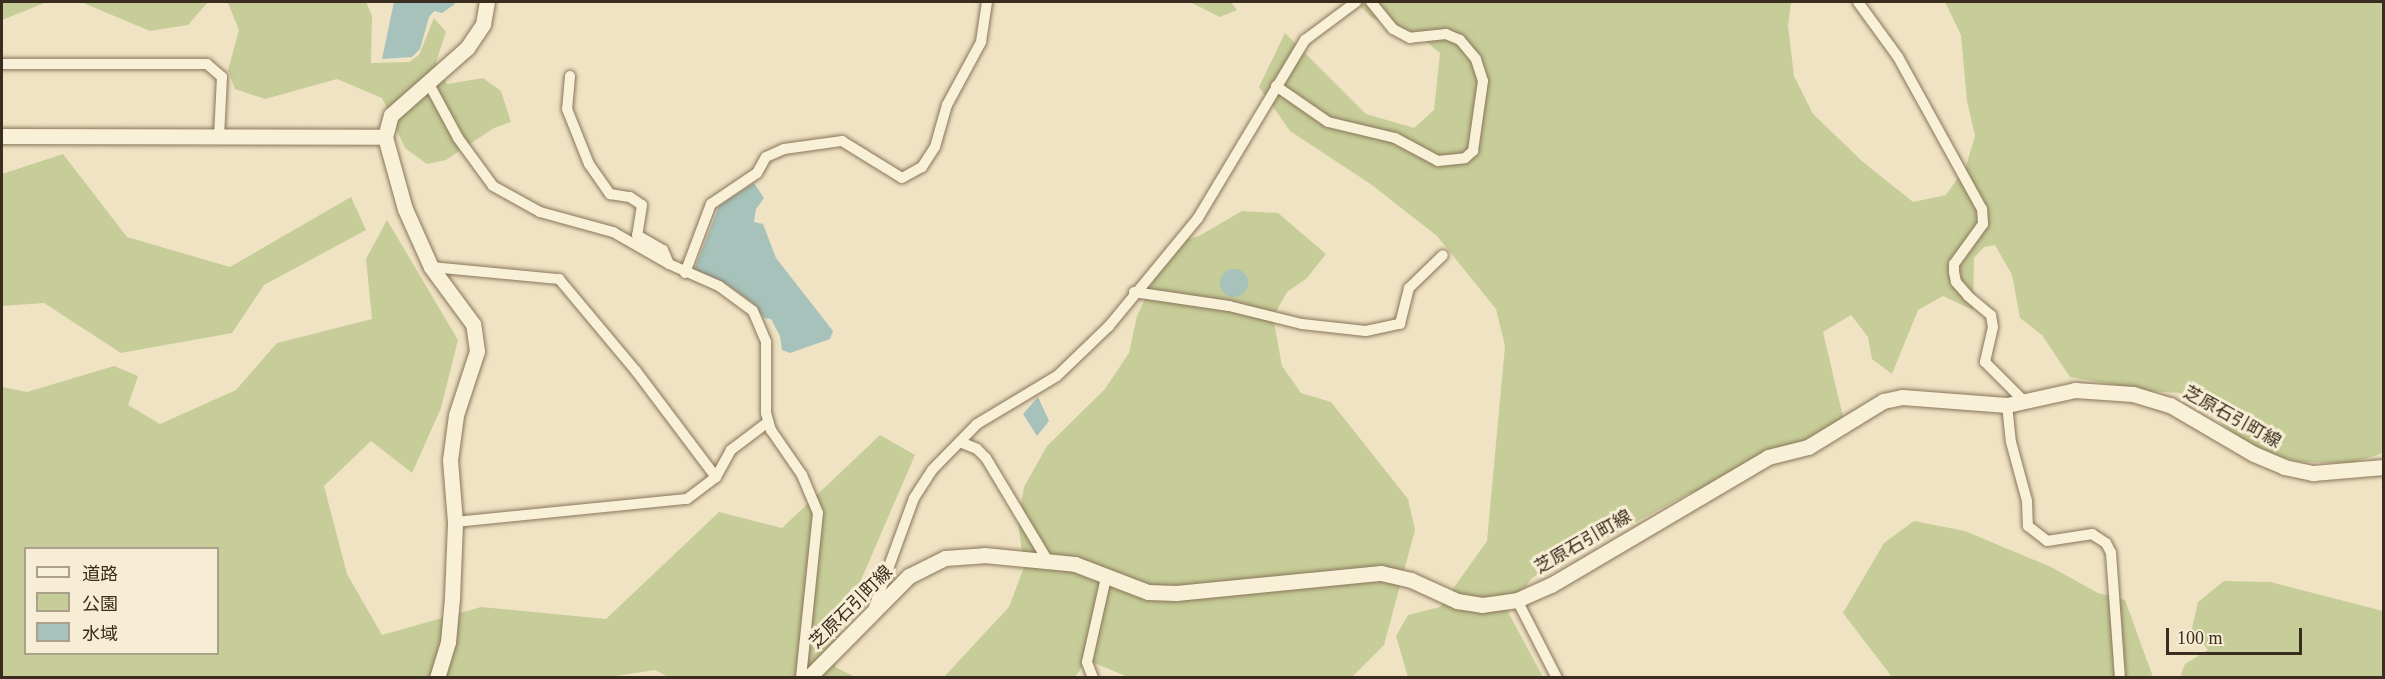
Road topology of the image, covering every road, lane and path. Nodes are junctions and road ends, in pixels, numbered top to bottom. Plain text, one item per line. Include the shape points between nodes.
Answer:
1 (487, 2) edge
2 (987, 2) edge
3 (1356, 2) edge
4 (1371, 2) edge
5 (1858, 2) edge
6 (2, 64) edge
7 (570, 76) dead end
8 (428, 82) junction
9 (1276, 86) junction
10 (2, 136) edge
11 (219, 137) junction
12 (385, 137) junction
13 (1443, 255) dead end
14 (669, 264) junction
15 (431, 267) junction
16 (685, 273) junction
17 (1134, 292) junction
18 (2023, 400) junction
19 (2007, 405) junction
20 (768, 422) junction
21 (960, 442) junction
22 (2384, 467) edge
23 (716, 477) junction
24 (455, 522) junction
25 (1048, 561) junction
26 (1106, 578) junction
27 (1517, 600) junction
28 (873, 610) junction
29 (437, 678) edge
30 (801, 678) edge
31 (808, 678) edge
32 (1093, 678) edge
33 (1557, 678) edge
34 (2120, 678) edge

1 - 8 main road via 483,24 467,48
2 - 16 street via 981,42 947,105 935,147 922,167 902,178 842,141 784,149 766,157 756,173 711,204
3 - 9 street via 1305,40
4 - 9 street via 1394,29 1410,38 1446,33 1460,40 1476,59 1483,81 1473,151 1459,160 1438,161 1395,138 1328,122
5 - 18 street via 1898,57 1982,209 1983,224 1954,264 1956,282 1991,315 1994,327 1986,362
6 - 11 street via 207,64 222,77
7 - 14 street via 567,109 589,164 610,194 630,197 642,205 637,235 663,250
8 - 12 main road via 391,115
8 - 14 street via 458,138 493,186 540,212 613,232
9 - 17 street via 1198,218
10 - 11 main road
11 - 12 main road
12 - 15 main road via 405,209
13 - 17 street via 1409,288 1400,324 1366,331 1302,324 1229,306
14 - 16 street
15 - 23 street via 559,279 636,371
15 - 24 main road via 473,324 477,351 456,415 450,460
16 - 20 street via 719,286 745,303 761,325 766,342
17 - 21 street via 1109,326 1057,376 1030,395 989,414
18 - 19 main road, 芝原石引町線
18 - 22 main road, 芝原石引町線 via 2075,390 2133,394 2170,405 2284,467 2313,473
19 - 27 main road, 芝原石引町線 via 1902,397 1883,401 1808,447 1768,457 1742,470 1551,585
19 - 34 street via 2011,442 2027,501 2028,526 2047,541 2092,534 2106,543 2111,553
20 - 23 street via 731,450
20 - 30 street via 778,445 814,496 818,513
21 - 25 street via 986,458
21 - 28 street via 914,498
23 - 24 street via 687,499
24 - 29 main road via 448,642
25 - 26 main road, 芝原石引町線 via 1075,564
25 - 28 main road, 芝原石引町線 via 984,555 945,558 909,576
26 - 27 main road, 芝原石引町線 via 1148,592 1176,593 1381,573 1411,580 1457,601 1482,605
26 - 32 street via 1088,662
27 - 33 street
28 - 31 main road, 芝原石引町線

